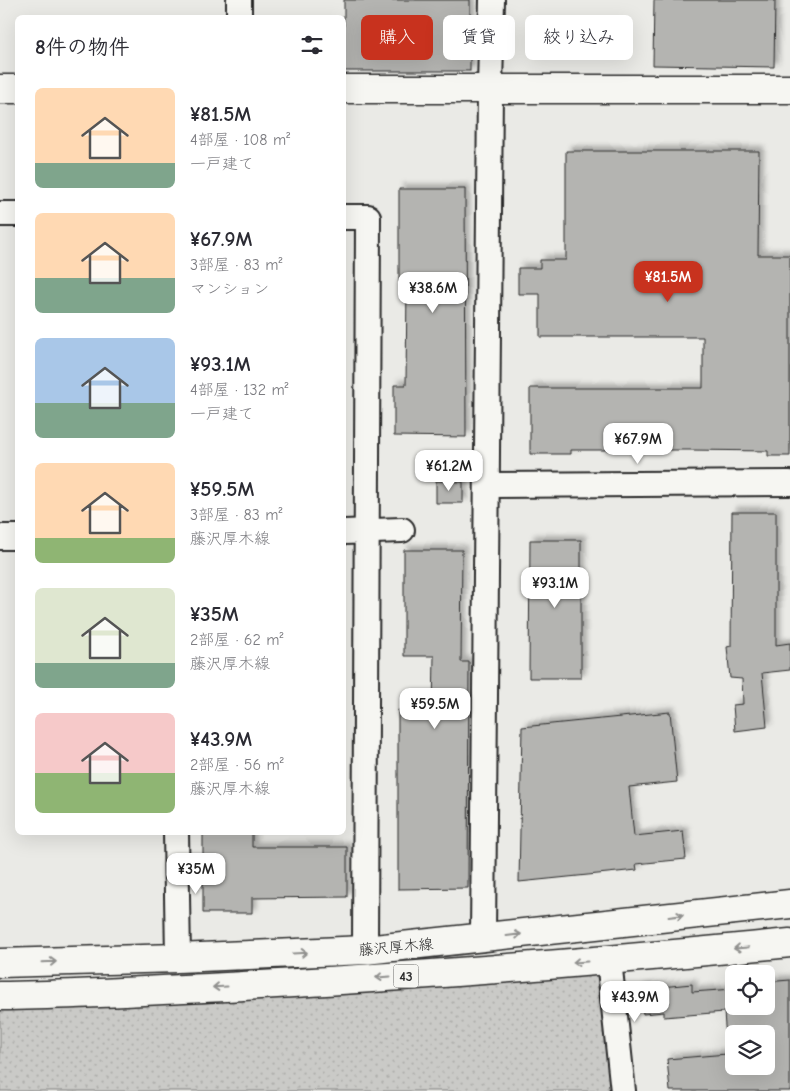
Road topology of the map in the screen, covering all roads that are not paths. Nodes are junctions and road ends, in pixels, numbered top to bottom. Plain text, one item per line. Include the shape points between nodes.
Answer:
1 (240, 0) edge
2 (492, 0) edge
3 (239, 15) edge
4 (490, 88) junction
5 (0, 89) edge
6 (15, 89) edge
7 (346, 89) edge
8 (790, 89) edge
9 (0, 214) edge
10 (15, 214) edge
11 (346, 217) edge
12 (790, 484) edge
13 (487, 485) junction
14 (402, 530) dead end
15 (355, 531) edge
16 (0, 537) edge
17 (15, 537) edge
18 (176, 835) edge
19 (790, 904) edge
20 (483, 938) junction
21 (790, 943) edge
22 (365, 950) junction
23 (178, 958) junction
24 (609, 960) junction
25 (0, 964) edge
26 (0, 996) edge
27 (623, 1091) edge

1 - 3 street
2 - 4 street
4 - 7 main road
4 - 8 main road
4 - 13 street
5 - 6 main road
9 - 10 street
11 - 15 street via 368,217
12 - 13 street
13 - 20 street
14 - 15 street
15 - 22 street
16 - 17 street
18 - 23 street
20 -> 19 main road, 藤沢厚木線 / 43
20 - 22 main road, 藤沢厚木線 / 43
21 -> 24 main road, 藤沢厚木線 / 43
23 -> 22 main road, 藤沢厚木線 / 43
25 -> 23 main road, 藤沢厚木線 / 43
24 -> 26 main road, 藤沢厚木線 / 43 via 351,980
24 - 27 street

